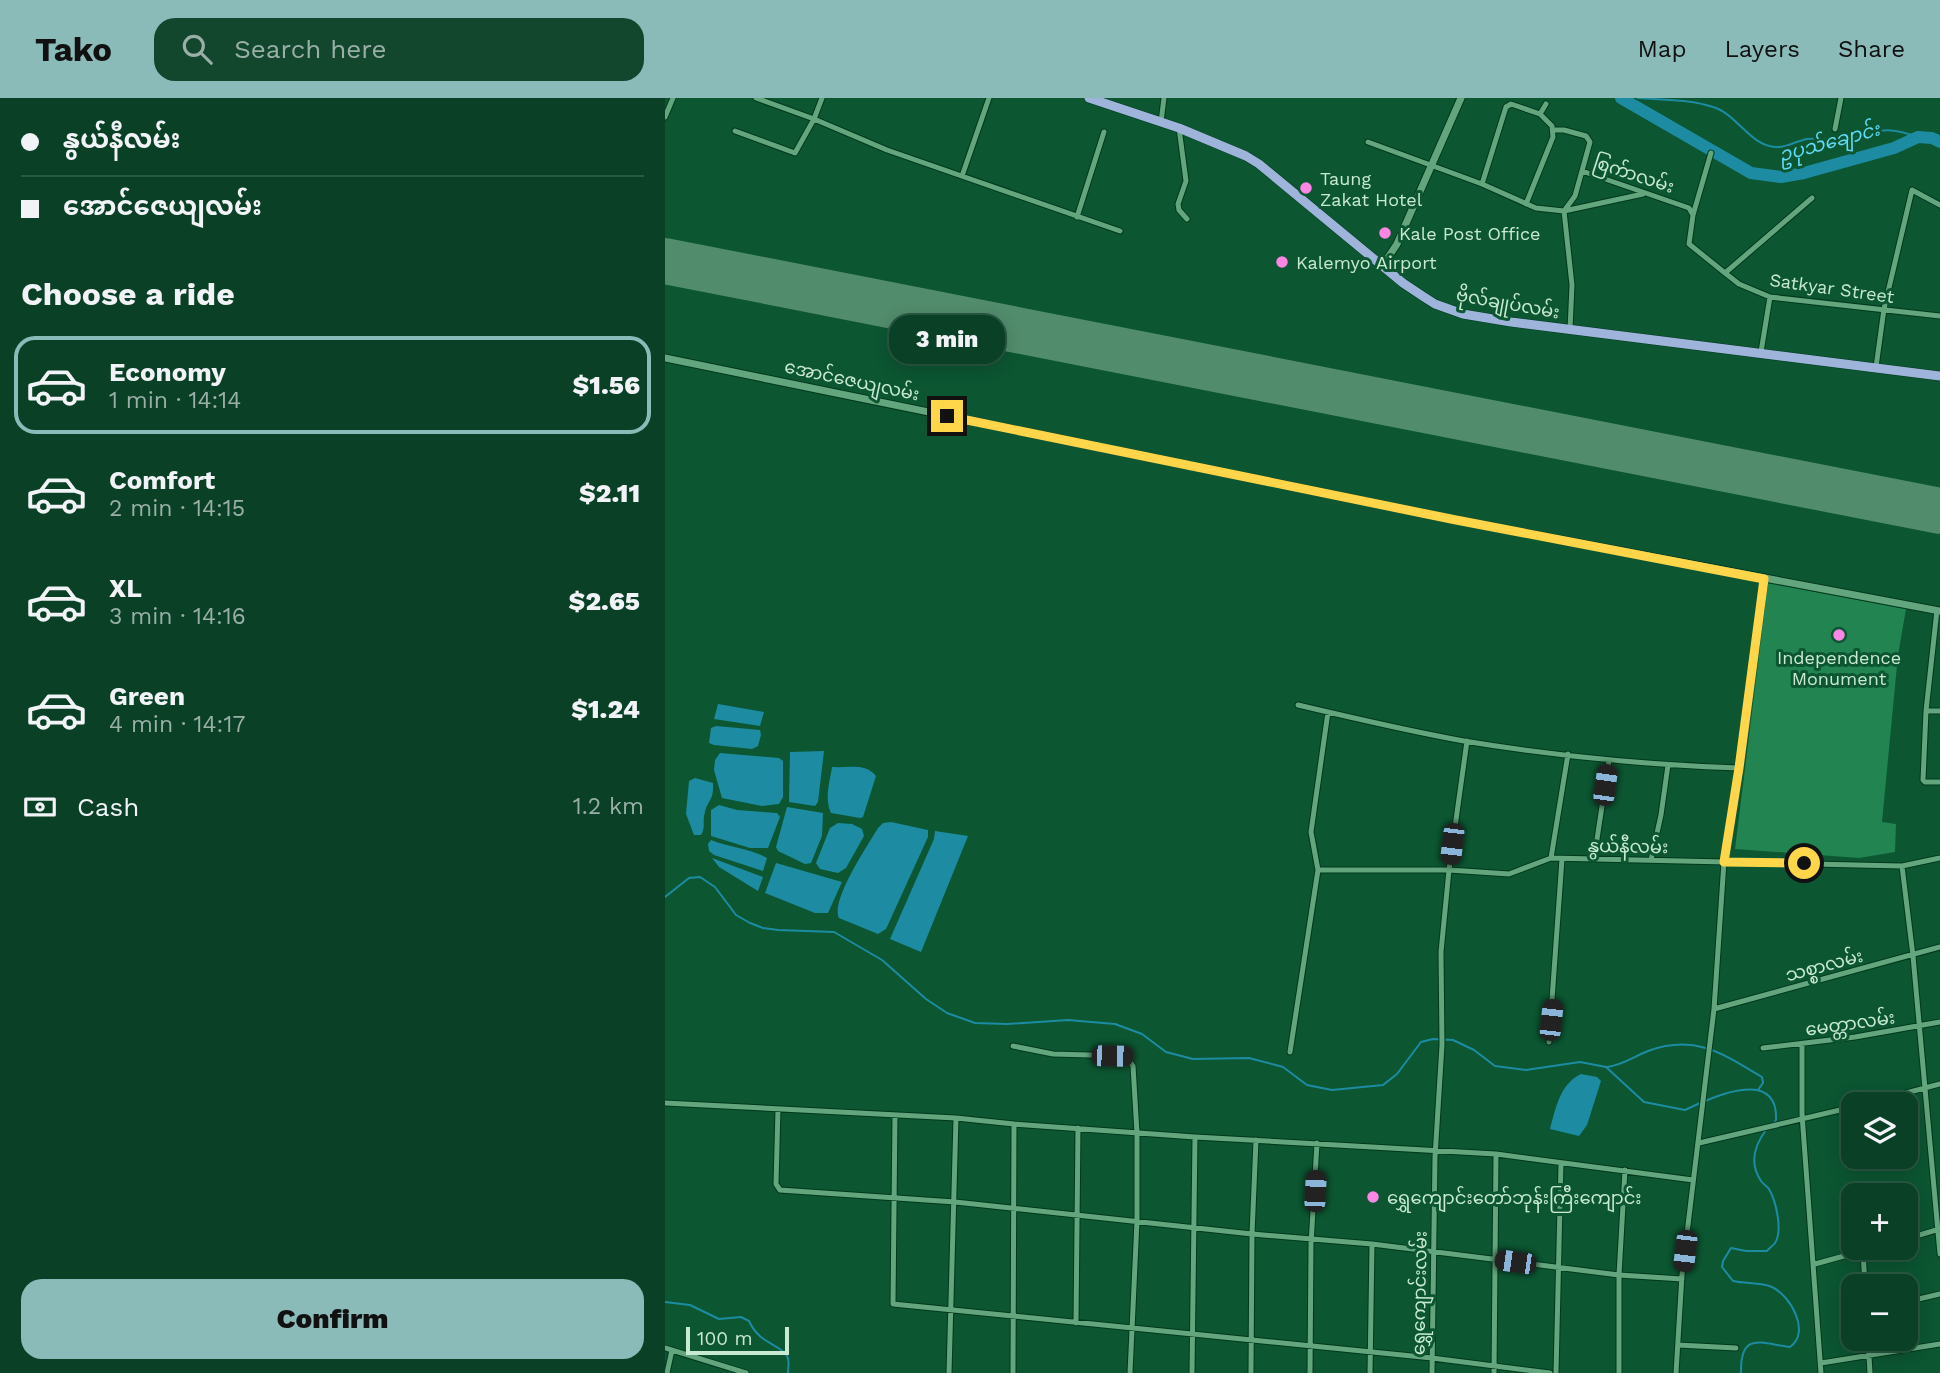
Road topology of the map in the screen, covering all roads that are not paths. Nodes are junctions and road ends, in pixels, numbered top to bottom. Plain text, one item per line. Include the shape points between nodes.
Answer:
1 (673, 98) edge
2 (756, 98) edge
3 (822, 98) edge
4 (989, 98) edge
5 (1089, 98) edge
6 (1164, 98) edge
7 (1450, 98) edge
8 (1840, 98) edge
9 (1460, 100) edge
10 (1546, 104) dead end
11 (1540, 114) junction
12 (665, 117) edge
13 (814, 119) junction
14 (1161, 122) junction
15 (1179, 128) junction
16 (1835, 129) dead end
17 (1553, 130) junction
18 (735, 131) dead end
19 (1104, 132) dead end
20 (1368, 142) dead end
21 (1711, 153) dead end
22 (1433, 166) junction
23 (1582, 171) junction
24 (962, 176) junction
25 (1482, 184) junction
26 (1645, 194) junction
27 (1812, 198) dead end
28 (1526, 204) junction
29 (1940, 205) edge
30 (1564, 211) junction
31 (1693, 215) junction
32 (1077, 217) junction
33 (1187, 219) dead end
34 (1120, 231) dead end
35 (1383, 265) junction
36 (1725, 272) junction
37 (1769, 297) junction
38 (1884, 309) junction
39 (1940, 316) edge
40 (1570, 329) junction
41 (1761, 352) junction
42 (665, 358) edge
43 (1876, 367) junction
44 (1940, 376) edge
45 (1764, 579) junction
46 (1938, 611) edge
47 (1298, 705) dead end
48 (1926, 711) junction
49 (1940, 711) edge
50 (1328, 712) junction
51 (1467, 741) junction
52 (1569, 754) junction
53 (1609, 760) junction
54 (1668, 765) junction
55 (1739, 768) junction
56 (1940, 782) edge
57 (1551, 858) junction
58 (1940, 858) edge
59 (1562, 859) junction
60 (1594, 859) junction
61 (1651, 860) junction
62 (1724, 862) junction
63 (1902, 866) junction
64 (1318, 870) junction
65 (1449, 870) junction
66 (1940, 947) edge
67 (1913, 956) junction
68 (1714, 1009) junction
69 (1940, 1022) edge
70 (1920, 1027) junction
71 (1549, 1042) dead end
72 (1802, 1045) junction
73 (1013, 1046) dead end
74 (1763, 1048) dead end
75 (1290, 1052) dead end
76 (1940, 1084) edge
77 (1926, 1088) junction
78 (1911, 1092) edge
79 (665, 1103) edge
80 (778, 1109) junction
81 (1841, 1110) edge
82 (895, 1115) junction
83 (956, 1118) junction
84 (1803, 1120) junction
85 (1014, 1124) junction
86 (1078, 1128) junction
87 (1137, 1133) junction
88 (1195, 1137) junction
89 (1256, 1140) junction
90 (1317, 1143) junction
91 (1699, 1143) junction
92 (1435, 1150) junction
93 (1496, 1154) junction
94 (1560, 1163) junction
95 (1625, 1170) junction
96 (1693, 1180) junction
97 (893, 1197) junction
98 (955, 1202) junction
99 (1014, 1209) junction
100 (1075, 1216) junction
101 (1136, 1221) junction
102 (1192, 1228) junction
103 (1939, 1230) edge
104 (1252, 1234) junction
105 (1918, 1236) edge
106 (1312, 1239) junction
107 (1372, 1244) junction
108 (1434, 1251) junction
109 (1940, 1254) edge
110 (1841, 1257) edge
111 (1495, 1259) junction
112 (1815, 1264) junction
113 (1556, 1268) junction
114 (1619, 1275) junction
115 (1682, 1279) junction
116 (1940, 1294) edge
117 (1918, 1299) edge
118 (950, 1309) junction
119 (1014, 1315) junction
120 (1076, 1323) junction
121 (1131, 1328) junction
122 (1193, 1334) junction
123 (1252, 1341) junction
124 (1940, 1344) edge
125 (1678, 1345) junction
126 (1310, 1346) junction
127 (1736, 1348) dead end
128 (668, 1349) edge
129 (1869, 1351) edge
130 (1370, 1352) junction
131 (1869, 1355) junction
132 (1432, 1358) junction
133 (1821, 1363) junction
134 (1493, 1370) edge
135 (667, 1373) edge
136 (746, 1373) edge
137 (949, 1373) edge
138 (1013, 1373) edge
139 (1130, 1373) edge
140 (1192, 1373) edge
141 (1251, 1373) edge
142 (1310, 1373) edge
143 (1370, 1373) edge
144 (1432, 1373) edge
145 (1550, 1373) edge
146 (1556, 1373) edge
147 (1619, 1373) edge
148 (1676, 1373) edge
149 (1821, 1373) edge
150 (1870, 1373) edge

1 - 12 street
2 - 13 street
3 - 13 street
4 - 24 street
5 - 14 highway, ဗိုလ်ချုပ်လမ်း
6 - 14 street
7 - 9 street
8 - 16 street
9 - 22 street
10 - 11 street
11 - 17 street
11 - 25 street via 1516,104 1506,107
13 - 18 street via 795,153
13 - 24 street
14 - 15 highway, ဗိုလ်ချုပ်လမ်း
15 - 33 street via 1186,181 1178,204
15 - 35 highway, ဗိုလ်ချုပ်လမ်း via 1259,164
17 - 23 street via 1589,138
17 - 28 street
19 - 32 street
20 - 22 street
21 - 31 street
22 - 25 street
22 - 35 street
23 - 26 street, စြက်ာလမ်း
23 - 30 street, စြက်ာလမ်း via 1575,196
24 - 32 street
25 - 28 street
26 - 30 street
26 - 31 street, စြက်ာလမ်း via 1689,208
27 - 36 street
28 - 30 street
29 - 38 street via 1912,190
30 - 40 street via 1572,285
31 - 36 street via 1689,244
32 - 34 street
35 - 40 highway, ဗိုလ်ချုပ်လမ်း via 1446,309
36 - 37 street, Satkyar Street via 1739,284
37 - 38 street, Satkyar Street
37 - 41 street
38 - 39 street, Satkyar Street
38 - 43 street
40 - 41 highway, ဗိုလ်ချုပ်လမ်း
41 - 43 highway, ဗိုလ်ချုပ်လမ်း
42 - 45 street, အောင်ဇေယျလမ်း
43 - 44 highway, ဗိုလ်ချုပ်လမ်း
45 - 46 street, အောင်ဇေယျလမ်း
45 - 55 street
46 - 48 street
47 - 50 street
48 - 49 street
48 - 56 street via 1923,780
50 - 51 street
50 - 64 street via 1311,832
51 - 52 street
51 - 65 street, ရွှေကျောင်းလမ်း
52 - 53 street
52 - 57 street
53 - 54 street
53 - 60 street
54 - 55 street
54 - 61 street
55 - 62 street
57 - 59 street, နွယ်နီလမ်း
57 - 65 street, နွယ်နီလမ်း via 1509,874
58 - 63 street, နွယ်နီလမ်း
59 - 60 street, နွယ်နီလမ်း
59 - 71 street
60 - 61 street, နွယ်နီလမ်း
61 - 62 street, နွယ်နီလမ်း
62 - 63 street, နွယ်နီလမ်း
62 - 68 street
63 - 67 street
64 - 65 street, နွယ်နီလမ်း
64 - 75 street
65 - 92 street, ရွှေကျောင်းလမ်း via 1441,952 1443,1033
66 - 67 street, သစ္စာလမ်း
67 - 68 street, သစ္စာလမ်း
67 - 70 street
68 - 91 street
69 - 70 street, မေတ္တာလမ်း
70 - 72 street, မေတ္တာလမ်း
70 - 77 street
72 - 74 street, မေတ္တာလမ်း
72 - 84 street
73 - 87 street via 1053,1055 1126,1056 1133,1066
76 - 77 street
77 - 78 street
77 - 103 street
79 - 80 street
80 - 82 street
80 - 97 street via 776,1184 781,1190
81 - 84 street
82 - 83 street
82 - 97 street
83 - 85 street
83 - 98 street
84 - 91 street
84 - 112 street
85 - 86 street
85 - 99 street
86 - 87 street
86 - 100 street
87 - 88 street
87 - 101 street
88 - 89 street
88 - 102 street
89 - 90 street
89 - 104 street
90 - 92 street
90 - 106 street
91 - 96 street
92 - 93 street
92 - 108 street, ရွှေကျောင်းလမ်း
93 - 94 street
93 - 111 street
94 - 95 street
94 - 113 street
95 - 96 street
95 - 114 street
96 - 115 street
97 - 98 street
97 - 118 street via 893,1304
98 - 99 street
98 - 118 street
99 - 100 street
99 - 119 street
100 - 101 street
100 - 120 street
101 - 102 street
101 - 121 street
102 - 104 street
102 - 122 street
103 - 105 street
103 - 109 street
104 - 106 street
104 - 123 street
106 - 107 street
106 - 126 street
107 - 108 street
107 - 130 street
108 - 111 street
108 - 132 street, ရွှေကျောင်းလမ်း
110 - 112 street
111 - 113 street
111 - 134 street
112 - 133 street
113 - 114 street
113 - 146 street
114 - 115 street
114 - 147 street
115 - 125 street
116 - 117 street
118 - 119 street
118 - 137 street
119 - 120 street
119 - 138 street
120 - 121 street
121 - 122 street
121 - 139 street
122 - 123 street
122 - 140 street
123 - 126 street
123 - 141 street
124 - 131 street
125 - 127 street
125 - 148 street
126 - 130 street
126 - 142 street
128 - 135 street
128 - 136 street
129 - 131 street
130 - 132 street
130 - 143 street
131 - 133 street
131 - 150 street
132 - 134 street
132 - 144 street, ရွှေကျောင်းလမ်း
133 - 149 street
134 - 145 street

